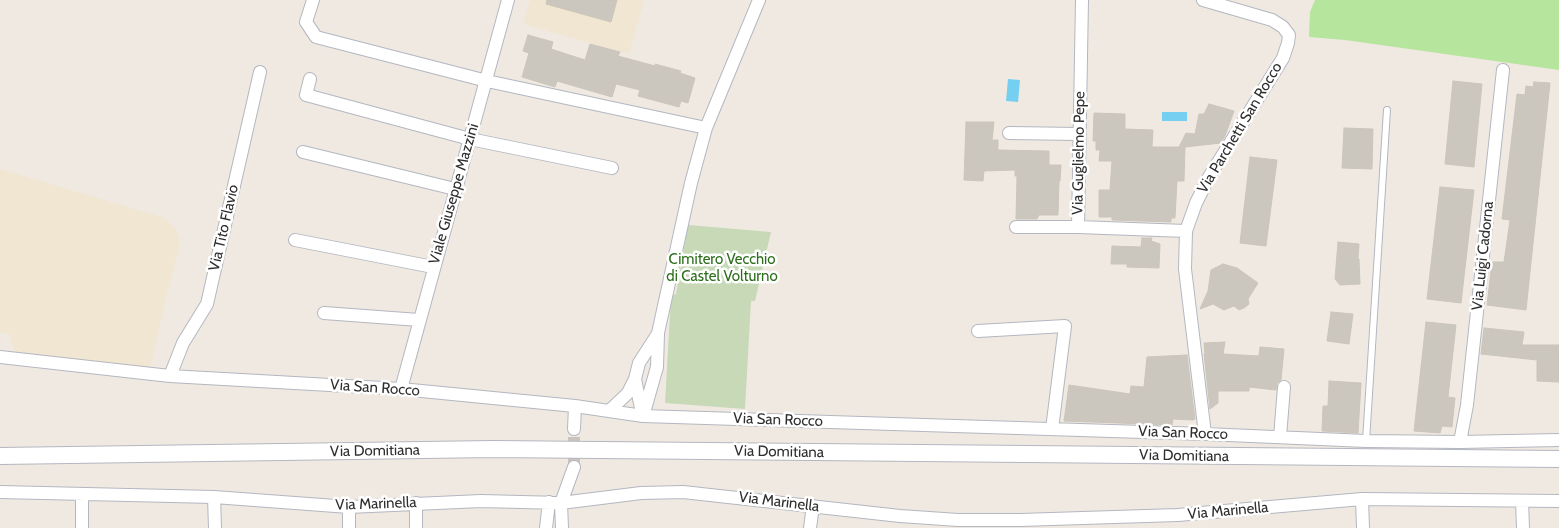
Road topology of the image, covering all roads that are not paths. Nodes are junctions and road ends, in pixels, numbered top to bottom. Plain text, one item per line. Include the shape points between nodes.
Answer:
1 (313, 0) edge
2 (508, 0) edge
3 (759, 0) edge
4 (1082, 0) edge
5 (1203, 0) edge
6 (1503, 70) dead end
7 (260, 72) dead end
8 (310, 79) dead end
9 (487, 81) junction
10 (1387, 110) dead end
11 (706, 128) junction
12 (1009, 133) dead end
13 (1079, 134) junction
14 (470, 139) junction
15 (303, 152) dead end
16 (612, 168) dead end
17 (455, 189) junction
18 (1016, 227) dead end
19 (1078, 227) junction
20 (1186, 231) junction
21 (295, 240) dead end
22 (433, 267) junction
23 (324, 313) dead end
24 (419, 320) junction
25 (978, 331) dead end
26 (658, 333) junction
27 (0, 357) edge
28 (170, 376) junction
29 (636, 379) junction
30 (1284, 387) dead end
31 (401, 389) junction
32 (575, 406) junction
33 (609, 411) junction
34 (643, 416) junction
35 (574, 428) tunnel mouth
36 (1052, 429) junction
37 (1205, 434) junction
38 (1280, 437) junction
39 (1559, 440) edge
40 (1366, 441) junction
41 (1460, 442) junction
42 (0, 456) edge
43 (1559, 459) edge
44 (574, 467) tunnel mouth
45 (0, 492) edge
46 (82, 495) junction
47 (214, 497) junction
48 (1362, 499) junction
49 (1522, 501) junction
50 (1559, 501) edge
51 (416, 503) junction
52 (555, 503) junction
53 (813, 506) junction
54 (349, 507) junction
55 (921, 523) edge
56 (958, 524) edge
57 (994, 524) edge
58 (82, 528) edge
59 (215, 528) edge
60 (349, 528) edge
61 (416, 528) edge
62 (546, 528) edge
63 (562, 528) edge
64 (810, 528) edge
65 (1363, 528) edge
66 (1523, 528) edge

1 - 9 street via 306,22 316,37
2 - 9 street, Viale Giuseppe Mazzini
3 - 11 street
4 - 13 street, Via Guglielmo Pepe
5 - 20 street, Via Parchetti San Rocco via 1272,20 1289,35 1283,58 1209,177
6 - 41 street, Via Luigi Cadorna via 1467,405
7 - 28 street, Via Tito Flavio via 206,304 185,340
8 - 14 street via 306,95
9 - 11 street
9 - 14 street, Viale Giuseppe Mazzini
10 - 40 lane
11 - 26 street
12 - 13 street
13 - 19 street, Via Guglielmo Pepe
14 - 16 street
14 - 17 street, Viale Giuseppe Mazzini
15 - 17 street
17 - 22 street, Viale Giuseppe Mazzini
18 - 19 street
19 - 20 street, Via Guglielmo Pepe
20 - 37 street, Via Parchetti San Rocco via 1186,269
21 - 22 street
22 - 24 street, Viale Giuseppe Mazzini
23 - 24 street
24 - 31 street, Viale Giuseppe Mazzini
25 - 36 street via 1065,326
26 - 29 street via 639,363
26 - 34 street via 657,367
27 - 28 street, Via San Rocco
28 - 31 street, Via San Rocco
29 - 33 street via 628,393
29 - 34 street
30 - 38 street
31 - 32 street, Via San Rocco
32 - 33 street, Via San Rocco
32 - 35 street
33 - 34 street, Via San Rocco
34 - 36 street, Via San Rocco
36 - 37 street, Via San Rocco
37 - 38 street, Via San Rocco
38 - 40 street, Via San Rocco
39 - 41 street, Via San Rocco
40 - 41 street, Via San Rocco
42 - 43 street, Via Domitiana via 493,449
44 - 52 street
45 - 46 street, Via Marinella
46 - 47 street, Via Marinella
46 - 58 street
47 - 54 street, Via Marinella
47 - 59 street
48 - 49 street, Via Marinella
48 - 57 street, Via Marinella via 1178,515
48 - 65 street
49 - 50 street, Via Marinella
49 - 66 street
51 - 52 street, Via Marinella
51 - 54 street, Via Marinella
51 - 61 street
52 - 53 street, Via Marinella via 642,493 683,492
52 - 62 street
52 - 63 street
53 - 55 street, Via Marinella
53 - 64 street
54 - 60 street
55 - 56 street, Via Marinella
56 - 57 street, Via Marinella

